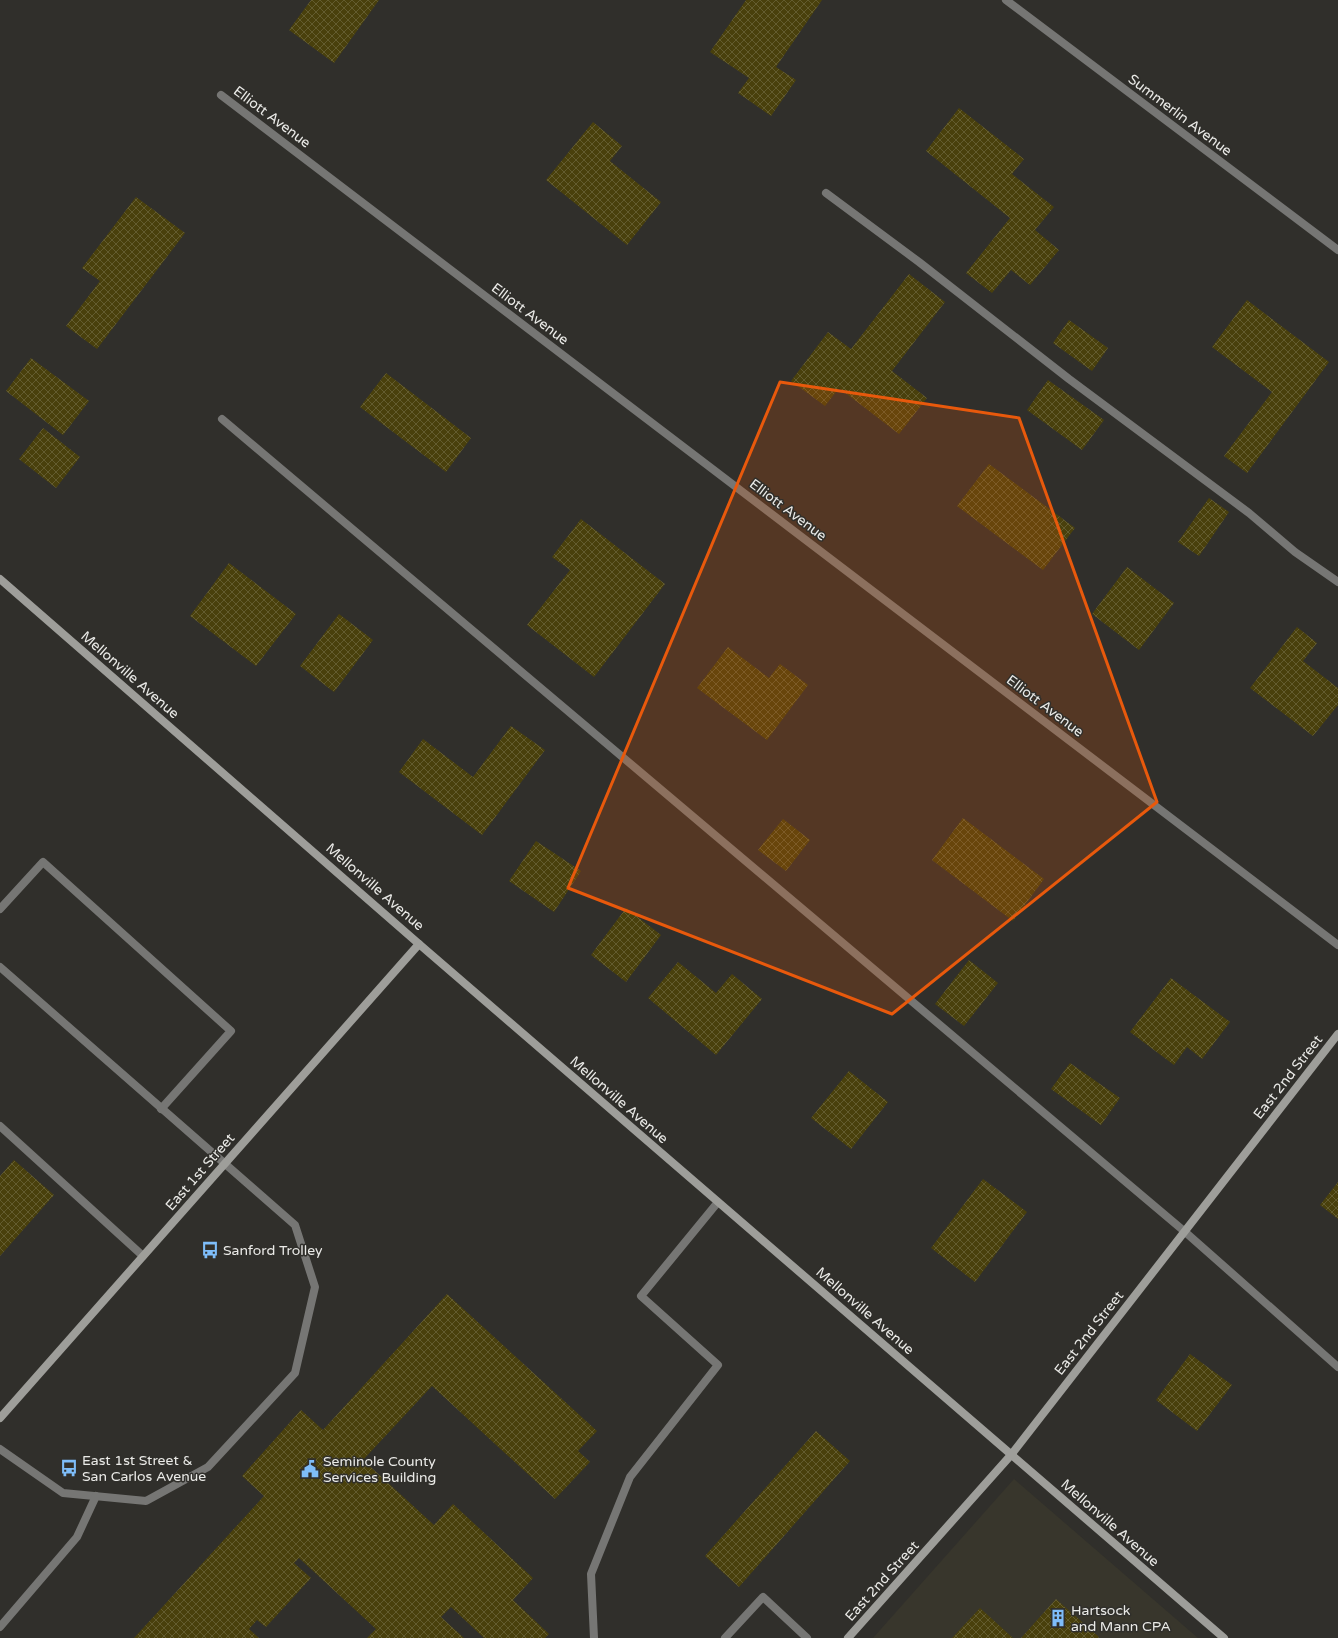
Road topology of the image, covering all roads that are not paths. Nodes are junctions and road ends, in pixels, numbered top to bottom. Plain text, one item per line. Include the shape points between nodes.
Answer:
1 (1006, 0) edge
2 (221, 95) dead end
3 (826, 193) dead end
4 (1338, 250) edge
5 (222, 419) dead end
6 (0, 579) edge
7 (1338, 582) edge
8 (0, 909) edge
9 (419, 944) junction
10 (1338, 945) edge
11 (0, 967) edge
12 (1338, 1034) edge
13 (161, 1109) junction
14 (0, 1126) edge
15 (225, 1164) junction
16 (718, 1202) junction
17 (1184, 1231) junction
18 (143, 1256) junction
19 (1338, 1367) edge
20 (0, 1418) edge
21 (0, 1449) edge
22 (1011, 1455) junction
23 (96, 1496) junction
24 (0, 1628) edge
25 (594, 1638) edge
26 (725, 1638) edge
27 (807, 1638) edge
28 (848, 1638) edge
29 (1224, 1638) edge

1 - 4 street, Summerlin Avenue
2 - 10 street, Elliott Avenue
3 - 7 street via 1249,513 1295,552
5 - 17 street
6 - 9 street, Mellonville Avenue
8 - 13 street via 43,862 232,1031
9 - 15 street, East 1st Street
9 - 16 street, Mellonville Avenue
11 - 13 street
12 - 17 street, East 2nd Street
13 - 15 street
14 - 18 street
15 - 18 street, East 1st Street
15 - 23 street via 295,1225 316,1287 295,1373 208,1467 146,1501
16 - 22 street, Mellonville Avenue
16 - 25 street via 641,1296 718,1365 630,1477 591,1574
17 - 19 street
17 - 22 street, East 2nd Street
18 - 20 street, East 1st Street
21 - 23 street via 63,1493
22 - 28 street, East 2nd Street
22 - 29 street, Mellonville Avenue
23 - 24 street via 77,1537
26 - 27 street via 763,1598

